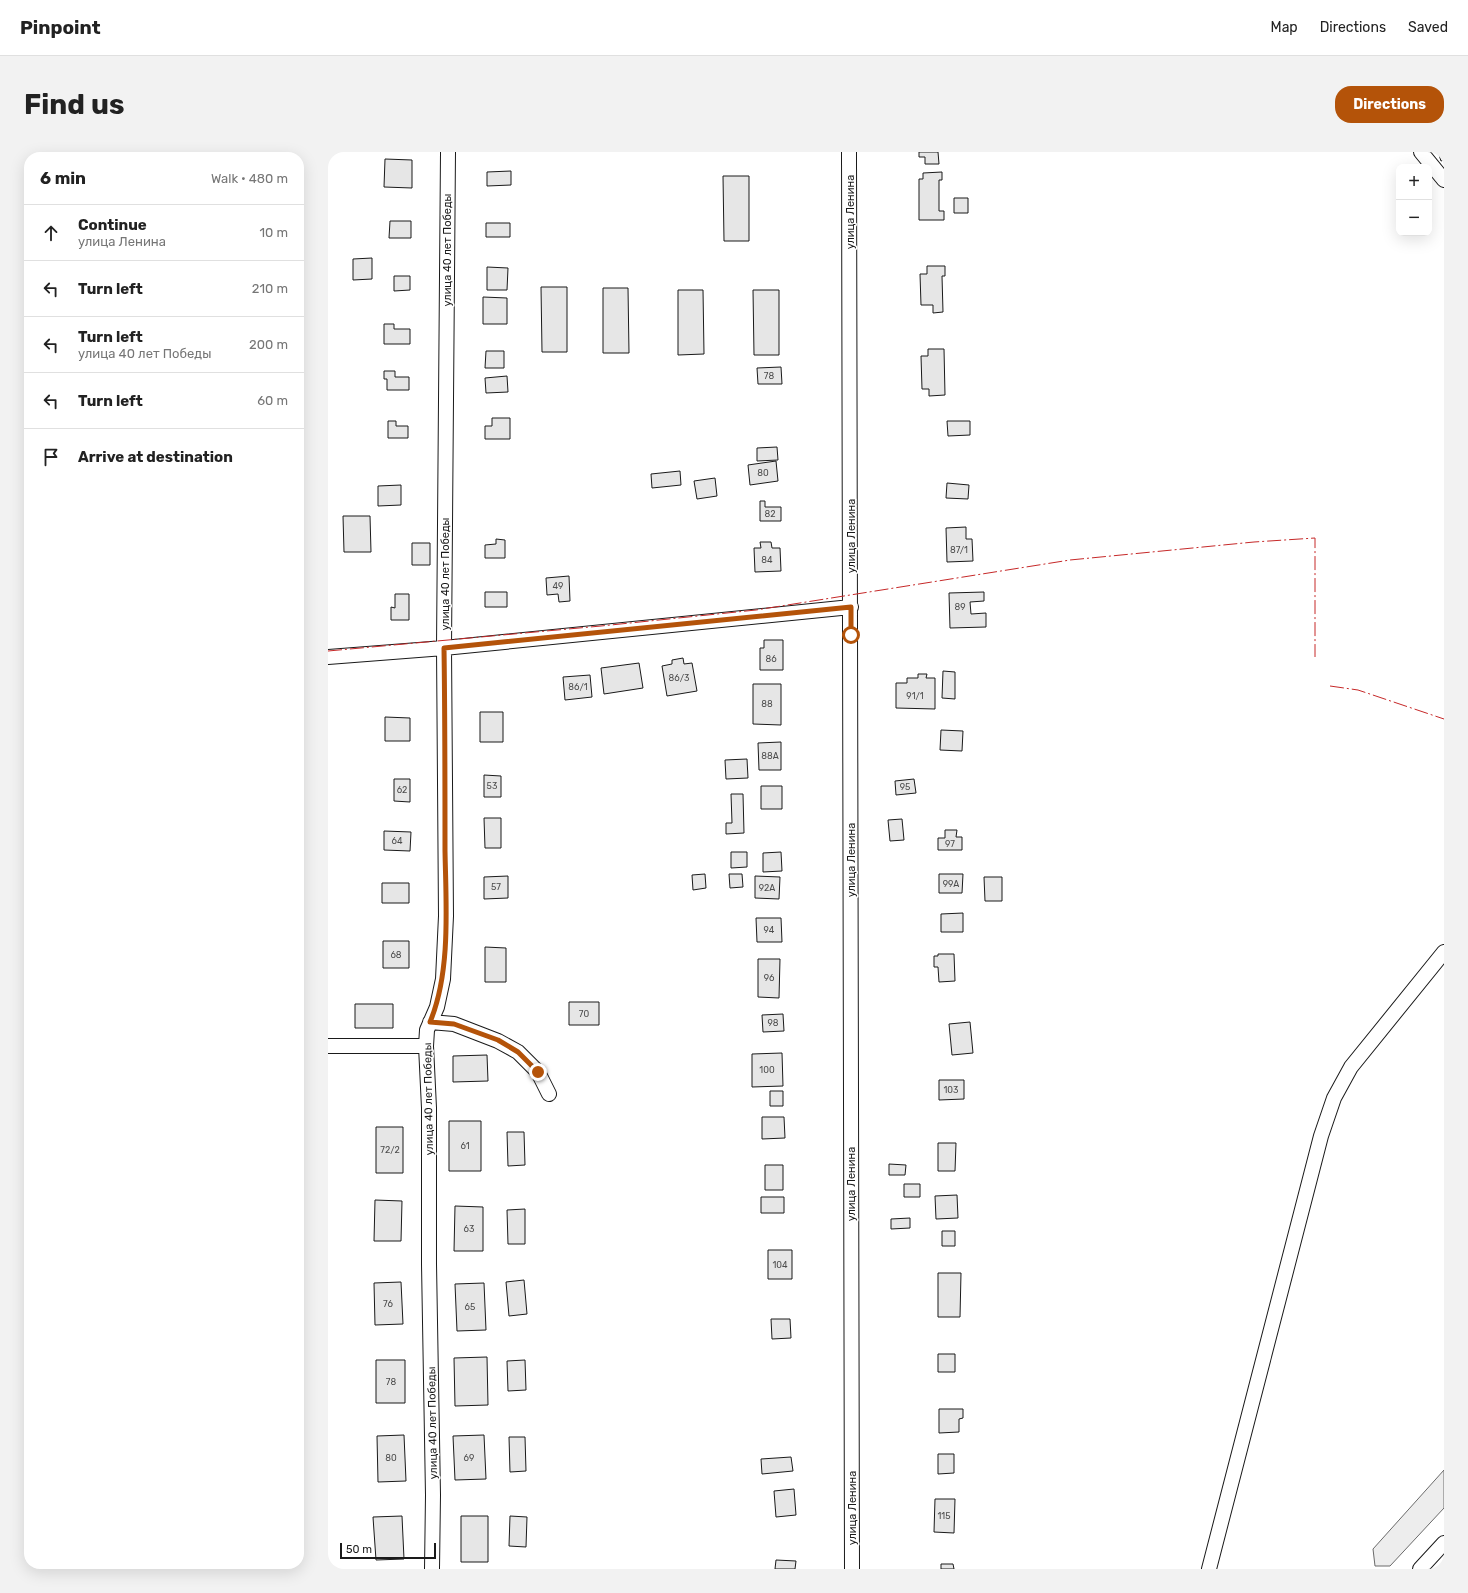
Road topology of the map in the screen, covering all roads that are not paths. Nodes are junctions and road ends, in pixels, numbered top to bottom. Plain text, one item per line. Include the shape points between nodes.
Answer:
1 (448, 152) edge
2 (850, 152) edge
3 (1421, 152) edge
4 (1444, 180) edge
5 (851, 607) junction
6 (444, 648) junction
7 (328, 657) edge
8 (1444, 952) edge
9 (430, 1022) junction
10 (328, 1046) edge
11 (426, 1046) junction
12 (550, 1094) dead end
13 (1444, 1543) edge
14 (432, 1569) edge
15 (852, 1569) edge
16 (1209, 1569) edge
17 (1420, 1569) edge

1 - 6 street, улица 40 лет Победы
2 - 5 street, улица Ленина
3 - 4 street
5 - 6 street
5 - 15 street, улица Ленина
6 - 7 street
6 - 9 street, улица 40 лет Победы via 446,916 443,979 437,1006
8 - 16 street via 1351,1067 1334,1098 1321,1136
9 - 11 street, улица 40 лет Победы
9 - 12 street via 454,1024 498,1040 518,1052 538,1072
10 - 11 street
11 - 14 street, улица 40 лет Победы via 429,1116
13 - 17 street

